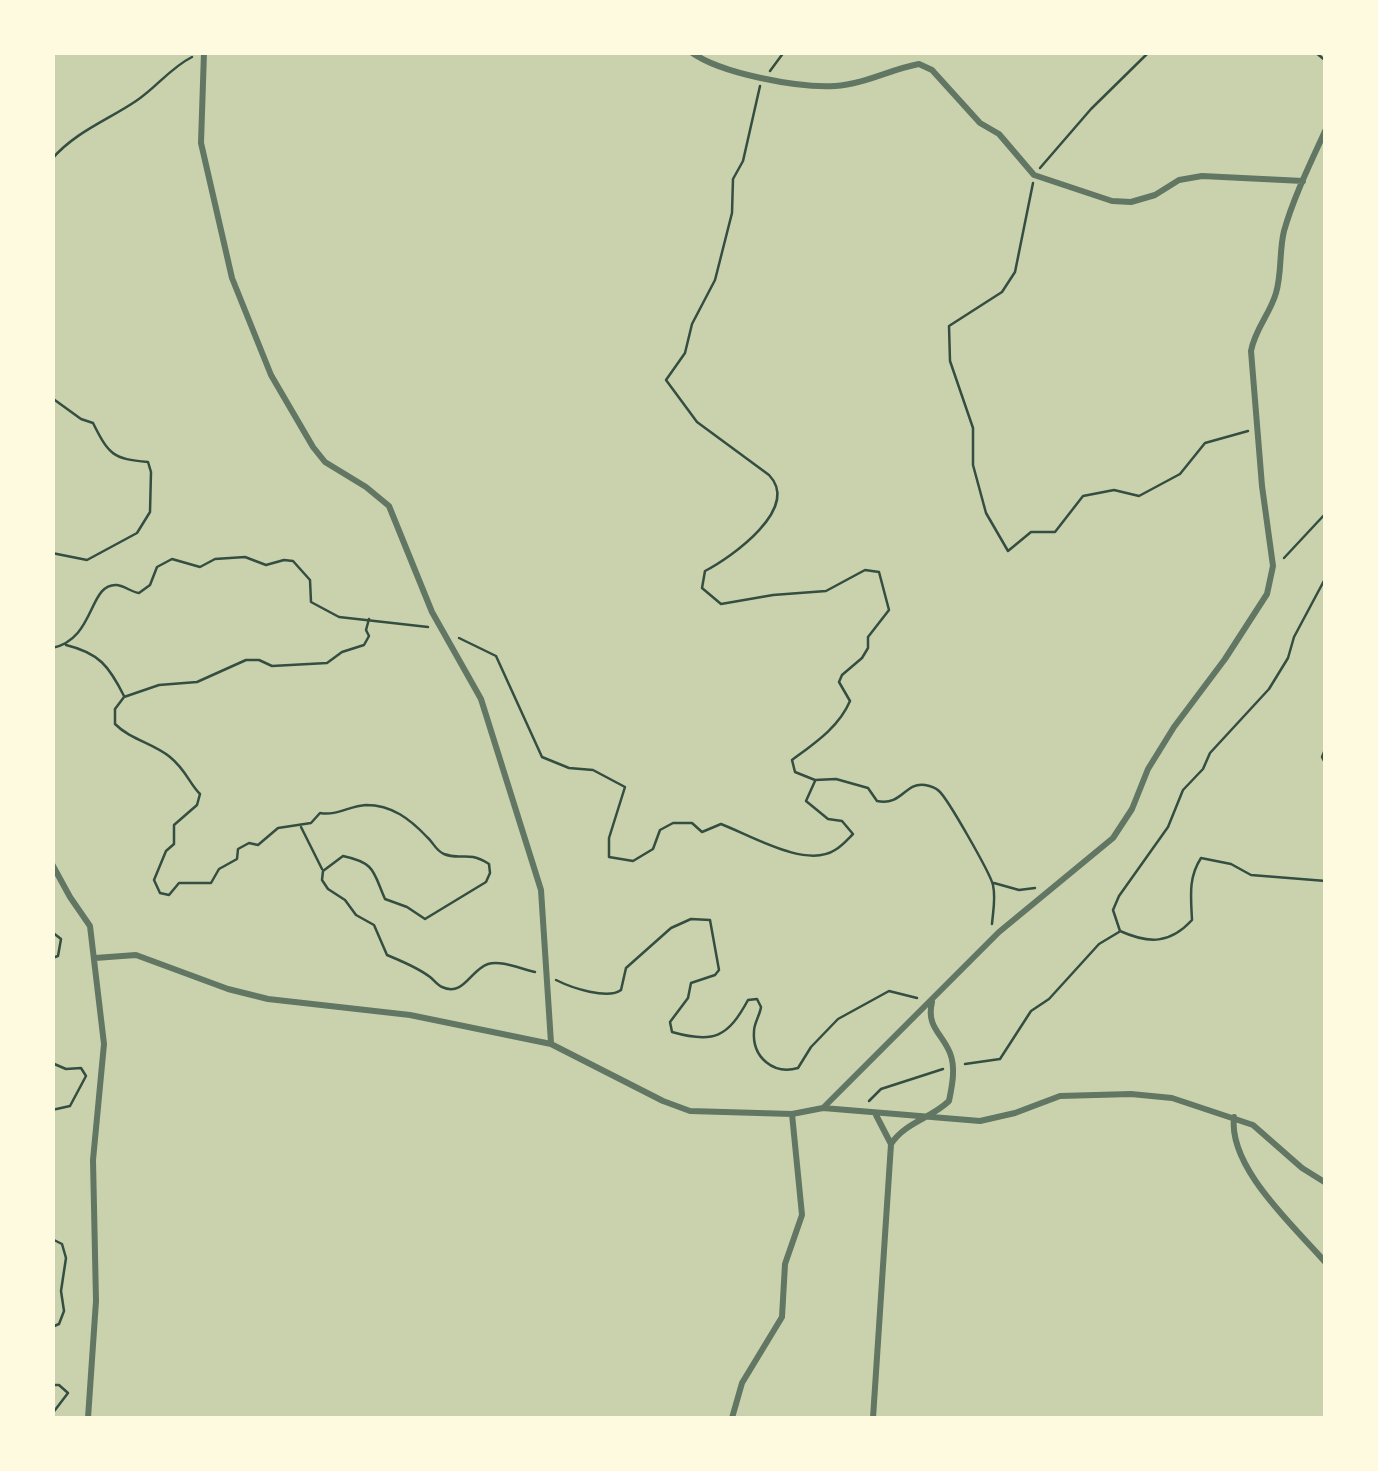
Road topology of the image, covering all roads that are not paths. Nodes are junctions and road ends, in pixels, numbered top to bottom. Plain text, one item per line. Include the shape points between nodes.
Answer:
1 (691, 52) edge
2 (204, 53) edge
3 (1326, 128) edge
4 (1302, 181) junction
5 (52, 864) edge
6 (95, 958) junction
7 (933, 1001) junction
8 (550, 1044) junction
9 (823, 1108) junction
10 (792, 1114) junction
11 (876, 1114) junction
12 (1234, 1116) junction
13 (930, 1117) junction
14 (891, 1144) junction
15 (1326, 1183) edge
16 (1326, 1263) edge
17 (88, 1418) edge
18 (732, 1418) edge
19 (874, 1418) edge

1 - 4 street via 706,63 834,86 919,64 999,134 1034,175 1112,201 1132,202 1202,176
2 - 8 street via 203,160 232,278 298,427 324,462 389,506 421,588 480,699 539,879
3 - 4 street
4 - 7 street via 1283,234 1275,296 1251,350 1272,576 1267,594 1182,715 1113,838 991,940
5 - 6 street via 90,926
6 - 8 street via 136,955 268,998 410,1015
6 - 17 street via 104,1044 93,1160 96,1301
7 - 9 street
7 - 13 street via 932,1025 952,1066 949,1101
8 - 10 street via 690,1111
9 - 10 street
9 - 11 street
10 - 18 street via 802,1215 785,1264 782,1317 742,1383
11 - 13 street
11 - 14 street
12 - 13 street via 1172,1098 1088,1094 980,1121
12 - 15 street
12 - 16 street via 1244,1161
13 - 14 street via 900,1130
14 - 19 street

